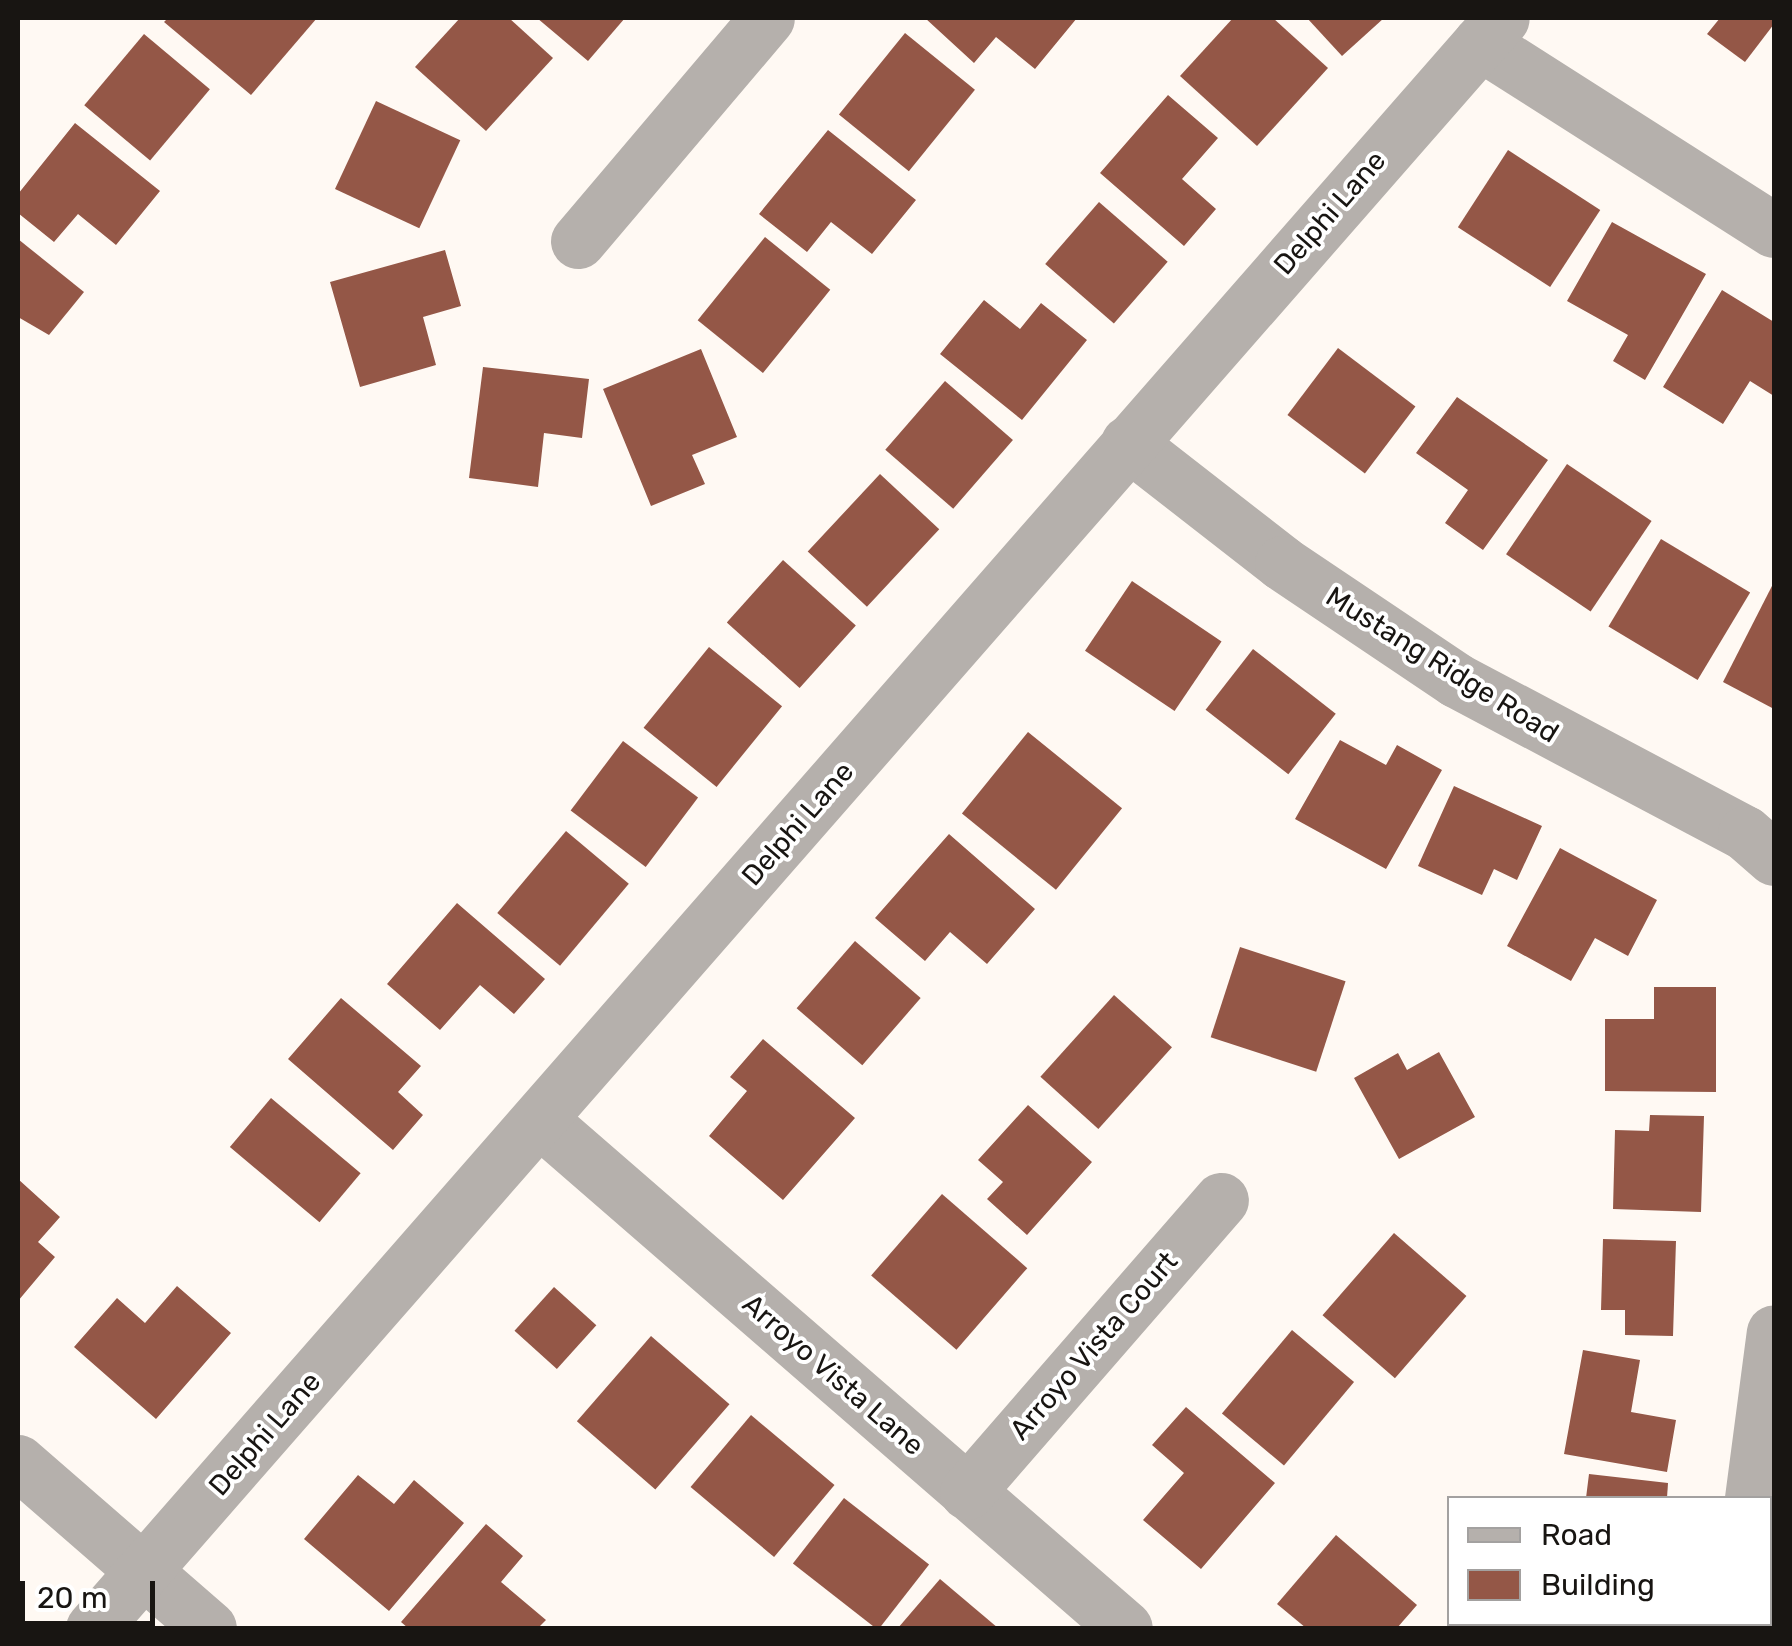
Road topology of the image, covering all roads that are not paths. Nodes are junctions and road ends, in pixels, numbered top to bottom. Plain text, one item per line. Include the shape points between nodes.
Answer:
1 (767, 18) edge
2 (1491, 30) edge
3 (1774, 230) edge
4 (578, 241) dead end
5 (1128, 443) junction
6 (1774, 858) edge
7 (542, 1120) junction
8 (1220, 1200) dead end
9 (1774, 1341) edge
10 (18, 1462) edge
11 (967, 1492) junction
12 (1752, 1496) edge
13 (144, 1572) junction
14 (93, 1628) edge
15 (209, 1628) edge
16 (1125, 1628) edge

1 - 4 street
2 - 3 street
2 - 5 street, Delphi Lane
5 - 6 street, Mustang Ridge Road via 1282,562 1456,680 1745,833
5 - 7 street, Delphi Lane
7 - 11 street, Arroyo Vista Lane
7 - 13 street, Delphi Lane
8 - 11 street, Arroyo Vista Court
9 - 12 street
10 - 13 street
11 - 16 street, Arroyo Vista Lane
13 - 14 street, Delphi Lane
13 - 15 street

